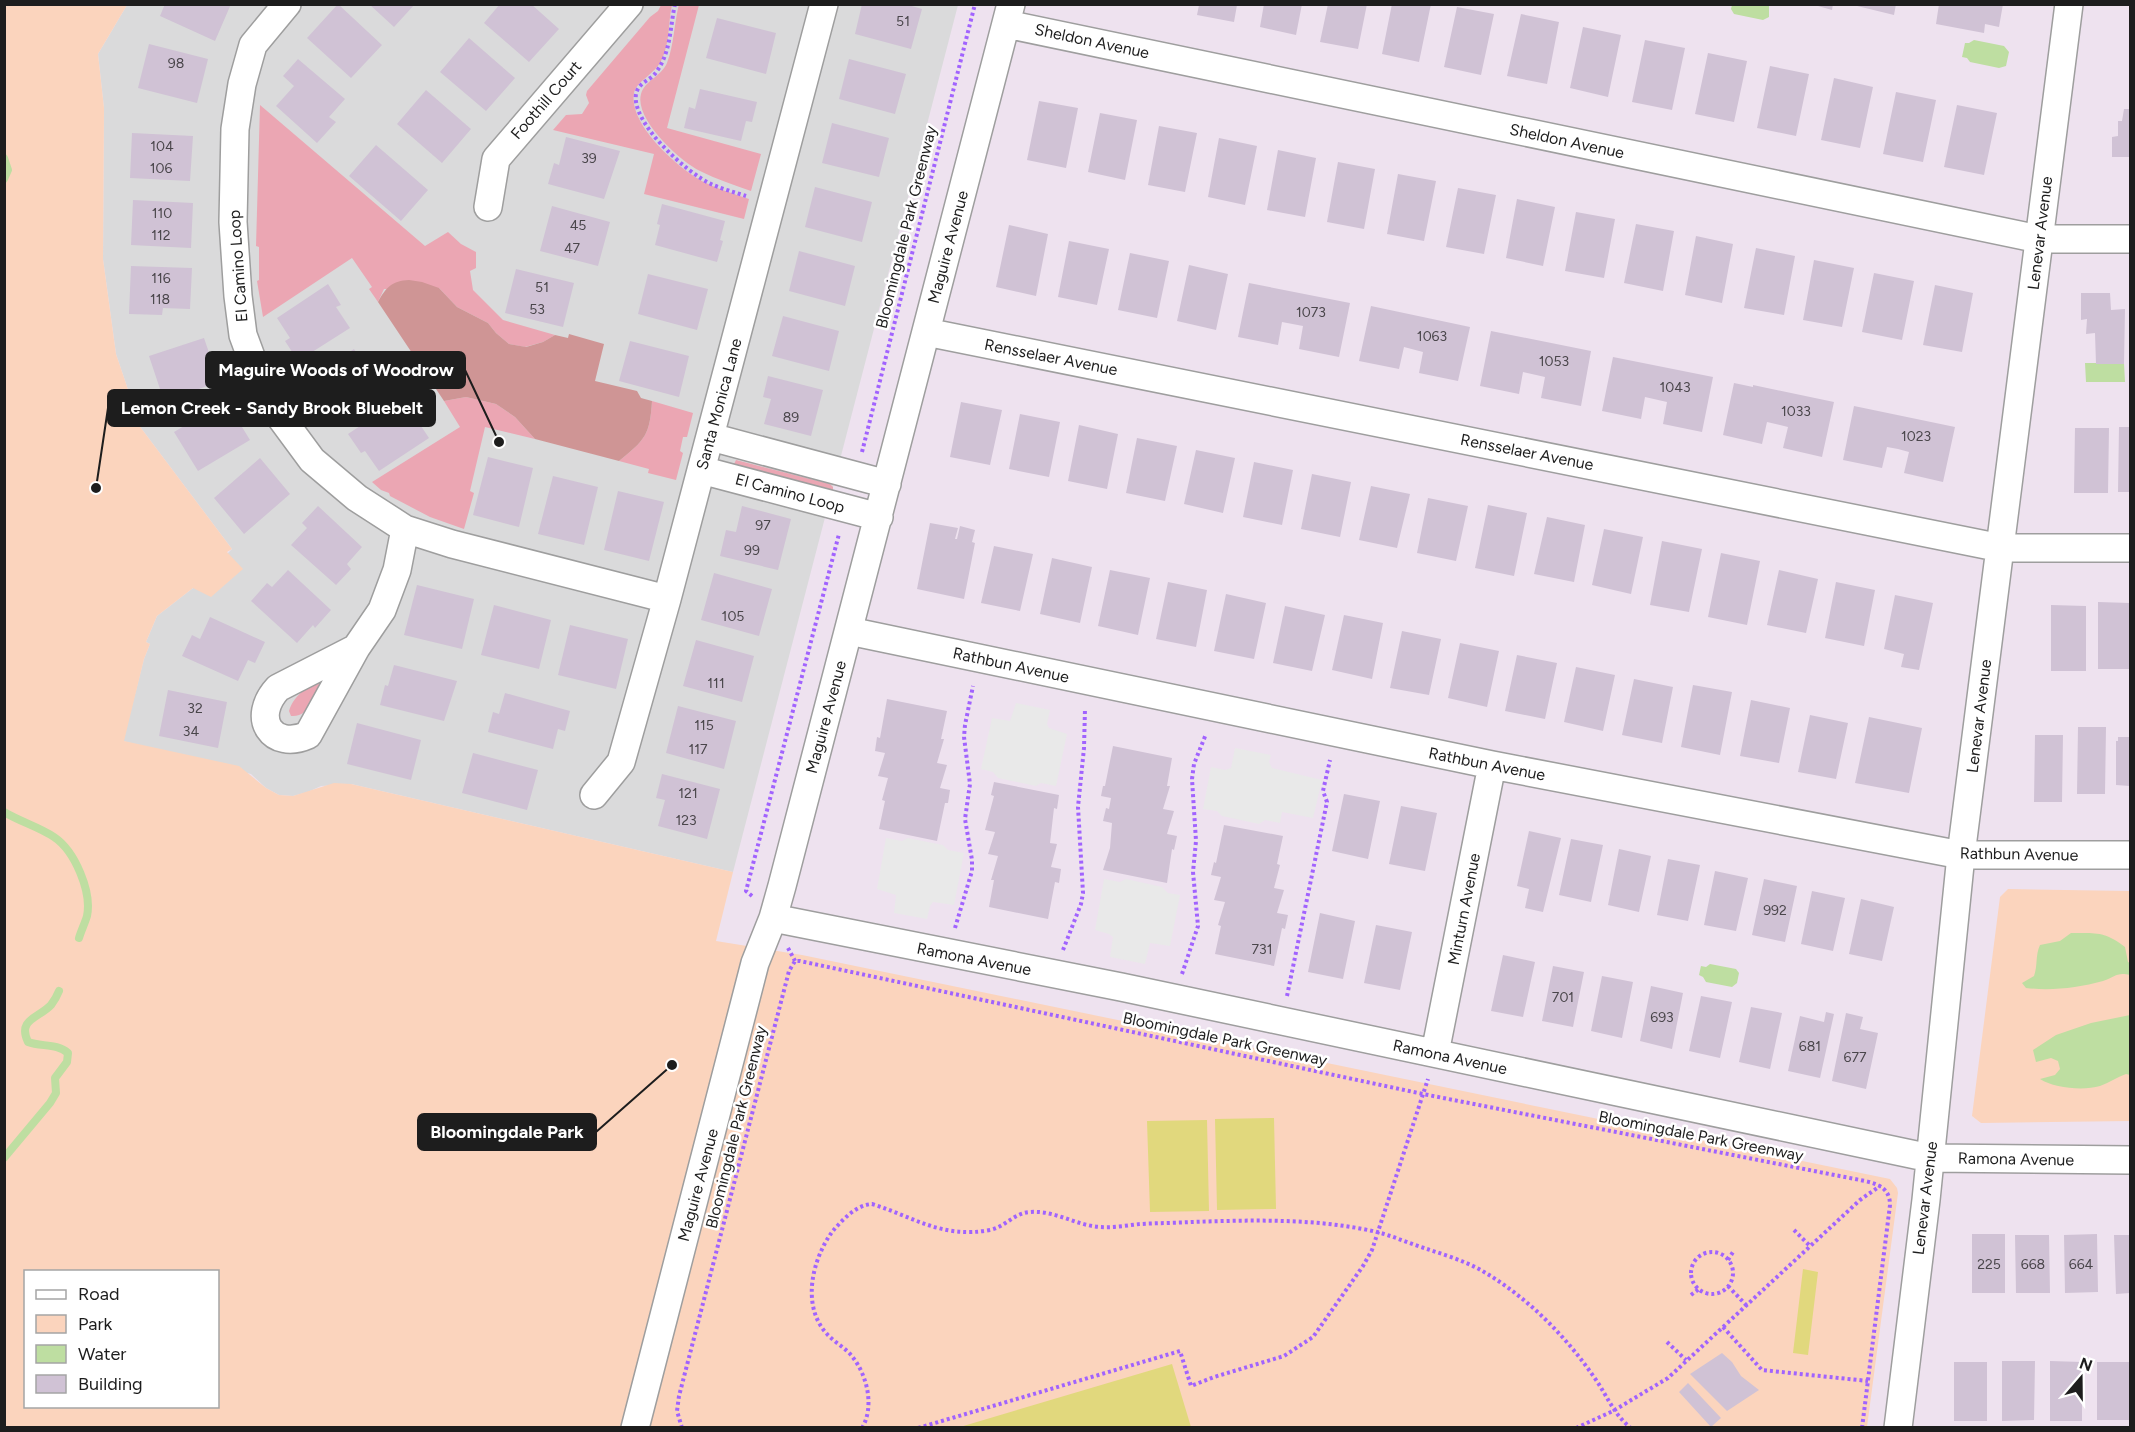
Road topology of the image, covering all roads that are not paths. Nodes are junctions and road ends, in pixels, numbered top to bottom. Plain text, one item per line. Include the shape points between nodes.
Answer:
1 (286, 4) edge
2 (628, 4) edge
3 (824, 4) edge
4 (2069, 4) edge
5 (1008, 14) edge
6 (488, 207) dead end
7 (2039, 239) junction
8 (2130, 239) edge
9 (926, 332) junction
10 (711, 437) junction
11 (701, 470) junction
12 (887, 484) junction
13 (879, 517) junction
14 (405, 529) junction
15 (2001, 548) junction
16 (2130, 548) edge
17 (667, 599) junction
18 (849, 631) junction
19 (356, 648) dead end
20 (1492, 765) junction
21 (594, 795) dead end
22 (1961, 855) junction
23 (2130, 855) edge
24 (773, 918) junction
25 (1435, 1053) junction
26 (1930, 1158) junction
27 (2130, 1160) edge
28 (635, 1428) edge
29 (1898, 1428) edge

1 - 14 street, El Camino Loop via 253,45 235,129 233,222 243,335 257,373 281,418 312,460 357,498
2 - 6 street, Foothill Court via 496,159
3 - 10 street, Santa Monica Lane
4 - 7 street, Lenevar Avenue
5 - 7 street, Sheldon Avenue
5 - 9 street, Maguire Avenue
7 - 8 street, Sheldon Avenue
7 - 15 street, Lenevar Avenue
9 - 12 street, Maguire Avenue
9 - 15 street, Rensselaer Avenue
10 - 11 street, Santa Monica Lane
10 - 12 street, El Camino Loop
11 - 13 street, El Camino Loop
11 - 17 street, Santa Monica Lane
12 - 13 street, Maguire Avenue
13 - 18 street, Maguire Avenue
14 - 17 street, El Camino Loop
14 - 19 street via 382,610
15 - 16 street, Rensselaer Avenue
15 - 22 street, Lenevar Avenue
17 - 21 street, Santa Monica Lane via 621,762
18 - 20 street, Rathbun Avenue
18 - 24 street, Maguire Avenue
20 - 22 street, Rathbun Avenue
20 - 25 street, Minturn Avenue
22 - 23 street, Rathbun Avenue
22 - 26 street, Lenevar Avenue
24 - 25 street, Ramona Avenue
24 - 28 street, Maguire Avenue via 755,963
25 - 26 street, Ramona Avenue
26 - 27 street, Ramona Avenue
26 - 29 street, Lenevar Avenue

